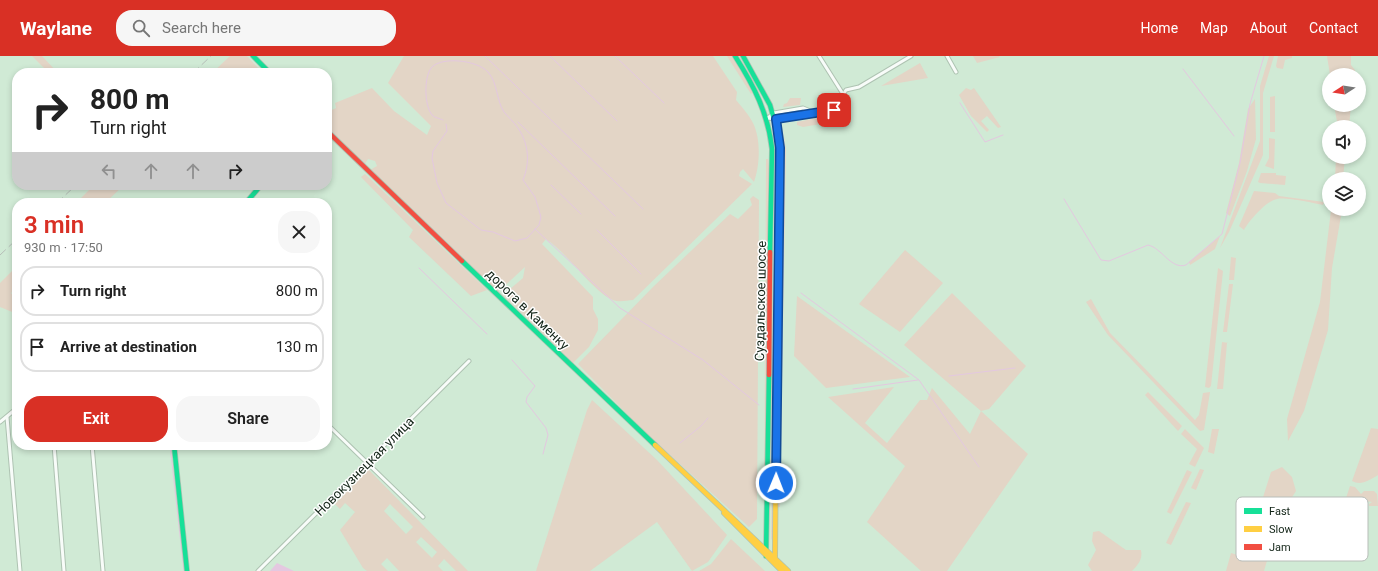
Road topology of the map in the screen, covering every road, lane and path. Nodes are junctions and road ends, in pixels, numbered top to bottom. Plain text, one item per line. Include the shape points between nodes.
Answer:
1 (253, 56) edge
2 (735, 56) edge
3 (818, 56) edge
4 (911, 56) edge
5 (947, 56) edge
6 (745, 57) edge
7 (265, 68) edge
8 (956, 72) dead end
9 (843, 94) junction
10 (774, 113) junction
11 (817, 113) junction
12 (767, 118) junction
13 (776, 119) junction
14 (332, 136) edge
15 (257, 190) edge
16 (250, 198) edge
17 (469, 361) dead end
18 (12, 412) edge
19 (7, 417) junction
20 (0, 422) edge
21 (332, 429) edge
22 (54, 450) edge
23 (92, 450) edge
24 (175, 450) edge
25 (366, 463) junction
26 (715, 503) junction
27 (423, 517) dead end
28 (766, 550) junction
29 (766, 556) junction
30 (773, 559) junction
31 (20, 571) edge
32 (64, 571) edge
33 (103, 571) edge
34 (187, 571) edge
35 (258, 571) edge
36 (782, 571) edge
37 (788, 571) edge

1 - 7 main road
2 - 12 main road, Суздальское шоссе via 758,93
3 - 9 street
4 - 9 street via 859,87 846,90
5 - 8 street
6 - 10 main road, Суздальское шоссе
9 - 11 street via 834,110
10 - 11 street via 803,108
10 - 12 street
10 - 13 main road, Суздальское шоссе
11 - 13 street
12 - 13 street
12 - 28 main road, Суздальское шоссе via 772,149 772,186
13 - 30 main road, Суздальское шоссе via 780,148
14 - 26 main road, дорога в Каменку
15 - 16 main road
17 - 25 street, Новокузнецкая улица
18 - 19 street
19 - 20 street
19 - 31 street
21 - 25 street
22 - 32 street
23 - 33 street
24 - 34 main road
25 - 27 street
25 - 35 street, Новокузнецкая улица
26 - 28 main road, дорога в Каменку
26 - 29 main road, дорога в Каменку
28 - 29 main road, Суздальское шоссе
28 - 30 main road, дорога в Каменку
29 - 30 main road, дорога в Каменку
30 - 36 main road, дорога в Каменку
30 - 37 main road, дорога в Каменку

